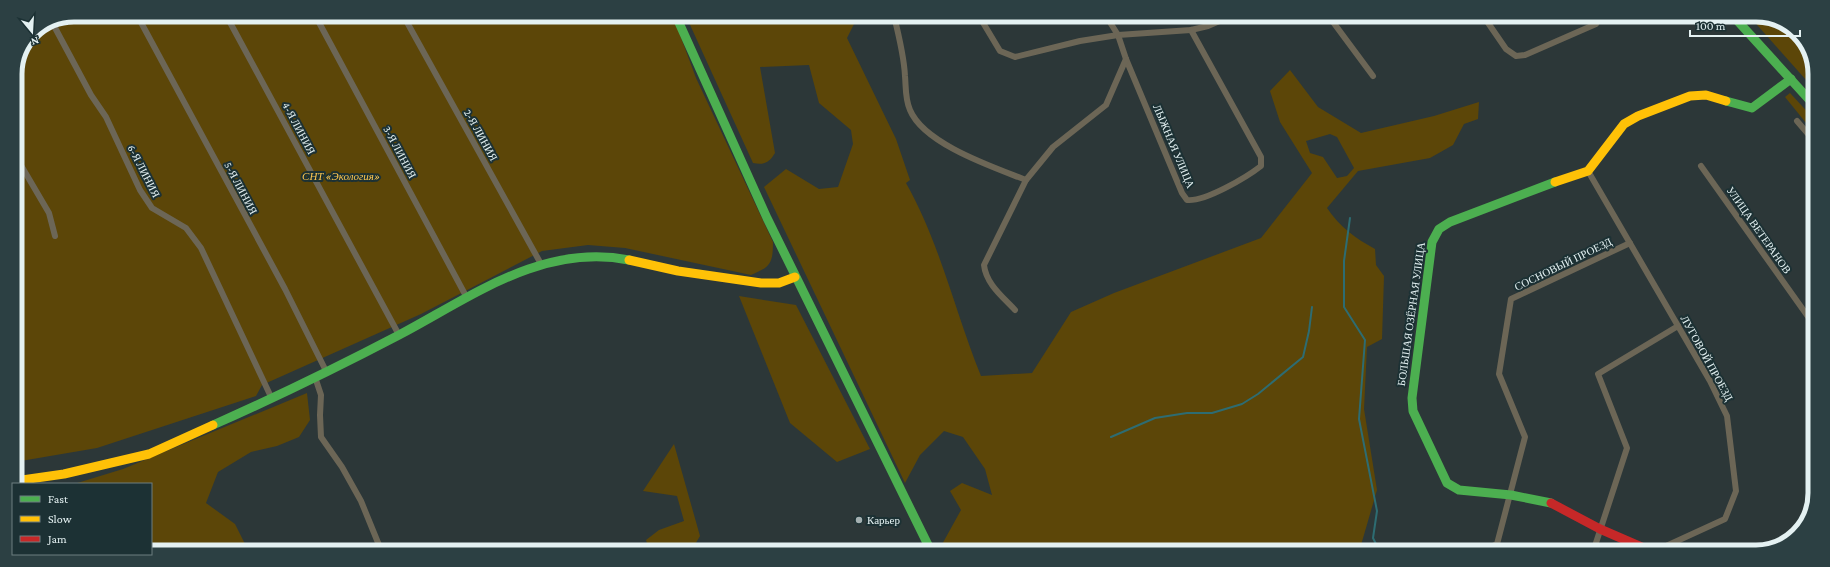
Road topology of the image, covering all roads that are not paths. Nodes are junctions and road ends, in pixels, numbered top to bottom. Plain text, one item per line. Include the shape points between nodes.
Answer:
1 (140, 22) edge
2 (230, 22) edge
3 (319, 22) edge
4 (407, 22) edge
5 (679, 22) edge
6 (895, 22) edge
7 (983, 22) edge
8 (1110, 22) edge
9 (1217, 22) edge
10 (1333, 22) edge
11 (1487, 22) edge
12 (1597, 22) edge
13 (1739, 22) edge
14 (54, 26) edge
15 (1191, 30) junction
16 (1118, 35) junction
17 (1126, 58) junction
18 (1373, 76) dead end
19 (1790, 79) junction
20 (1808, 98) edge
21 (1797, 121) dead end
22 (1808, 135) edge
23 (1701, 166) dead end
24 (22, 167) edge
25 (1588, 172) junction
26 (1026, 180) junction
27 (55, 236) dead end
28 (1630, 243) junction
29 (541, 264) junction
30 (795, 277) junction
31 (467, 298) junction
32 (1015, 310) dead end
33 (1808, 317) edge
34 (1678, 326) junction
35 (399, 336) junction
36 (326, 371) junction
37 (315, 377) junction
38 (272, 399) junction
39 (22, 480) edge
40 (1511, 495) junction
41 (1600, 529) junction
42 (379, 545) edge
43 (928, 545) edge
44 (1494, 545) edge
45 (1595, 545) edge
46 (1637, 545) edge
47 (1668, 545) edge

1 - 36 street, 5-Я ЛИНИЯ via 285,289
2 - 35 street, 4-Я ЛИНИЯ
3 - 31 street, 3-Я ЛИНИЯ
4 - 29 street, 2-Я ЛИНИЯ
5 - 30 street
6 - 26 street via 910,110 922,127 933,137 961,152
7 - 16 street via 1000,51 1014,56
8 - 16 street, ЛЫЖНАЯ УЛИЦА
9 - 15 street
10 - 18 street
11 - 12 street via 1506,49 1516,56 1525,55
13 - 19 street
14 - 38 street, 6-Я ЛИНИЯ via 91,95 106,117 140,190 152,208 186,228 201,248
15 - 16 street
15 - 17 street, ЛЫЖНАЯ УЛИЦА via 1261,157 1261,166 1223,189 1195,201 1187,200
16 - 17 street, ЛЫЖНАЯ УЛИЦА
17 - 26 street via 1106,105 1053,147
19 - 20 street
19 - 25 street via 1752,108 1706,95 1690,96 1638,116 1624,124
21 - 22 street
23 - 33 street, УЛИЦА ВЕТЕРАНОВ
24 - 27 street via 49,213
25 - 28 street, ЛУГОВОЙ ПРОЕЗД
25 - 40 street, БОЛЬШАЯ ОЗЁРНАЯ УЛИЦА via 1554,182 1450,222 1439,229 1432,242 1412,398 1413,411 1447,483 1459,490
26 - 32 street via 984,265 985,275 990,283
28 - 34 street, ЛУГОВОЙ ПРОЕЗД
28 - 40 street, СОСНОВЫЙ ПРОЕЗД via 1511,299 1499,374 1525,437
29 - 30 street via 587,256 627,259 678,271 761,283 779,283
29 - 31 street via 500,279
30 - 43 street
31 - 35 street
34 - 41 street via 1598,374 1627,448
34 - 47 street, ЛУГОВОЙ ПРОЕЗД via 1727,416 1736,491 1725,519
35 - 36 street
36 - 37 street
37 - 38 street
37 - 42 street via 321,395 321,437 361,501
38 - 39 street via 149,454 64,474
40 - 41 street, БОЛЬШАЯ ОЗЁРНАЯ УЛИЦА via 1552,503
40 - 44 street, СОСНОВЫЙ ПРОЕЗД
41 - 45 street
41 - 46 street, БОЛЬШАЯ ОЗЁРНАЯ УЛИЦА

